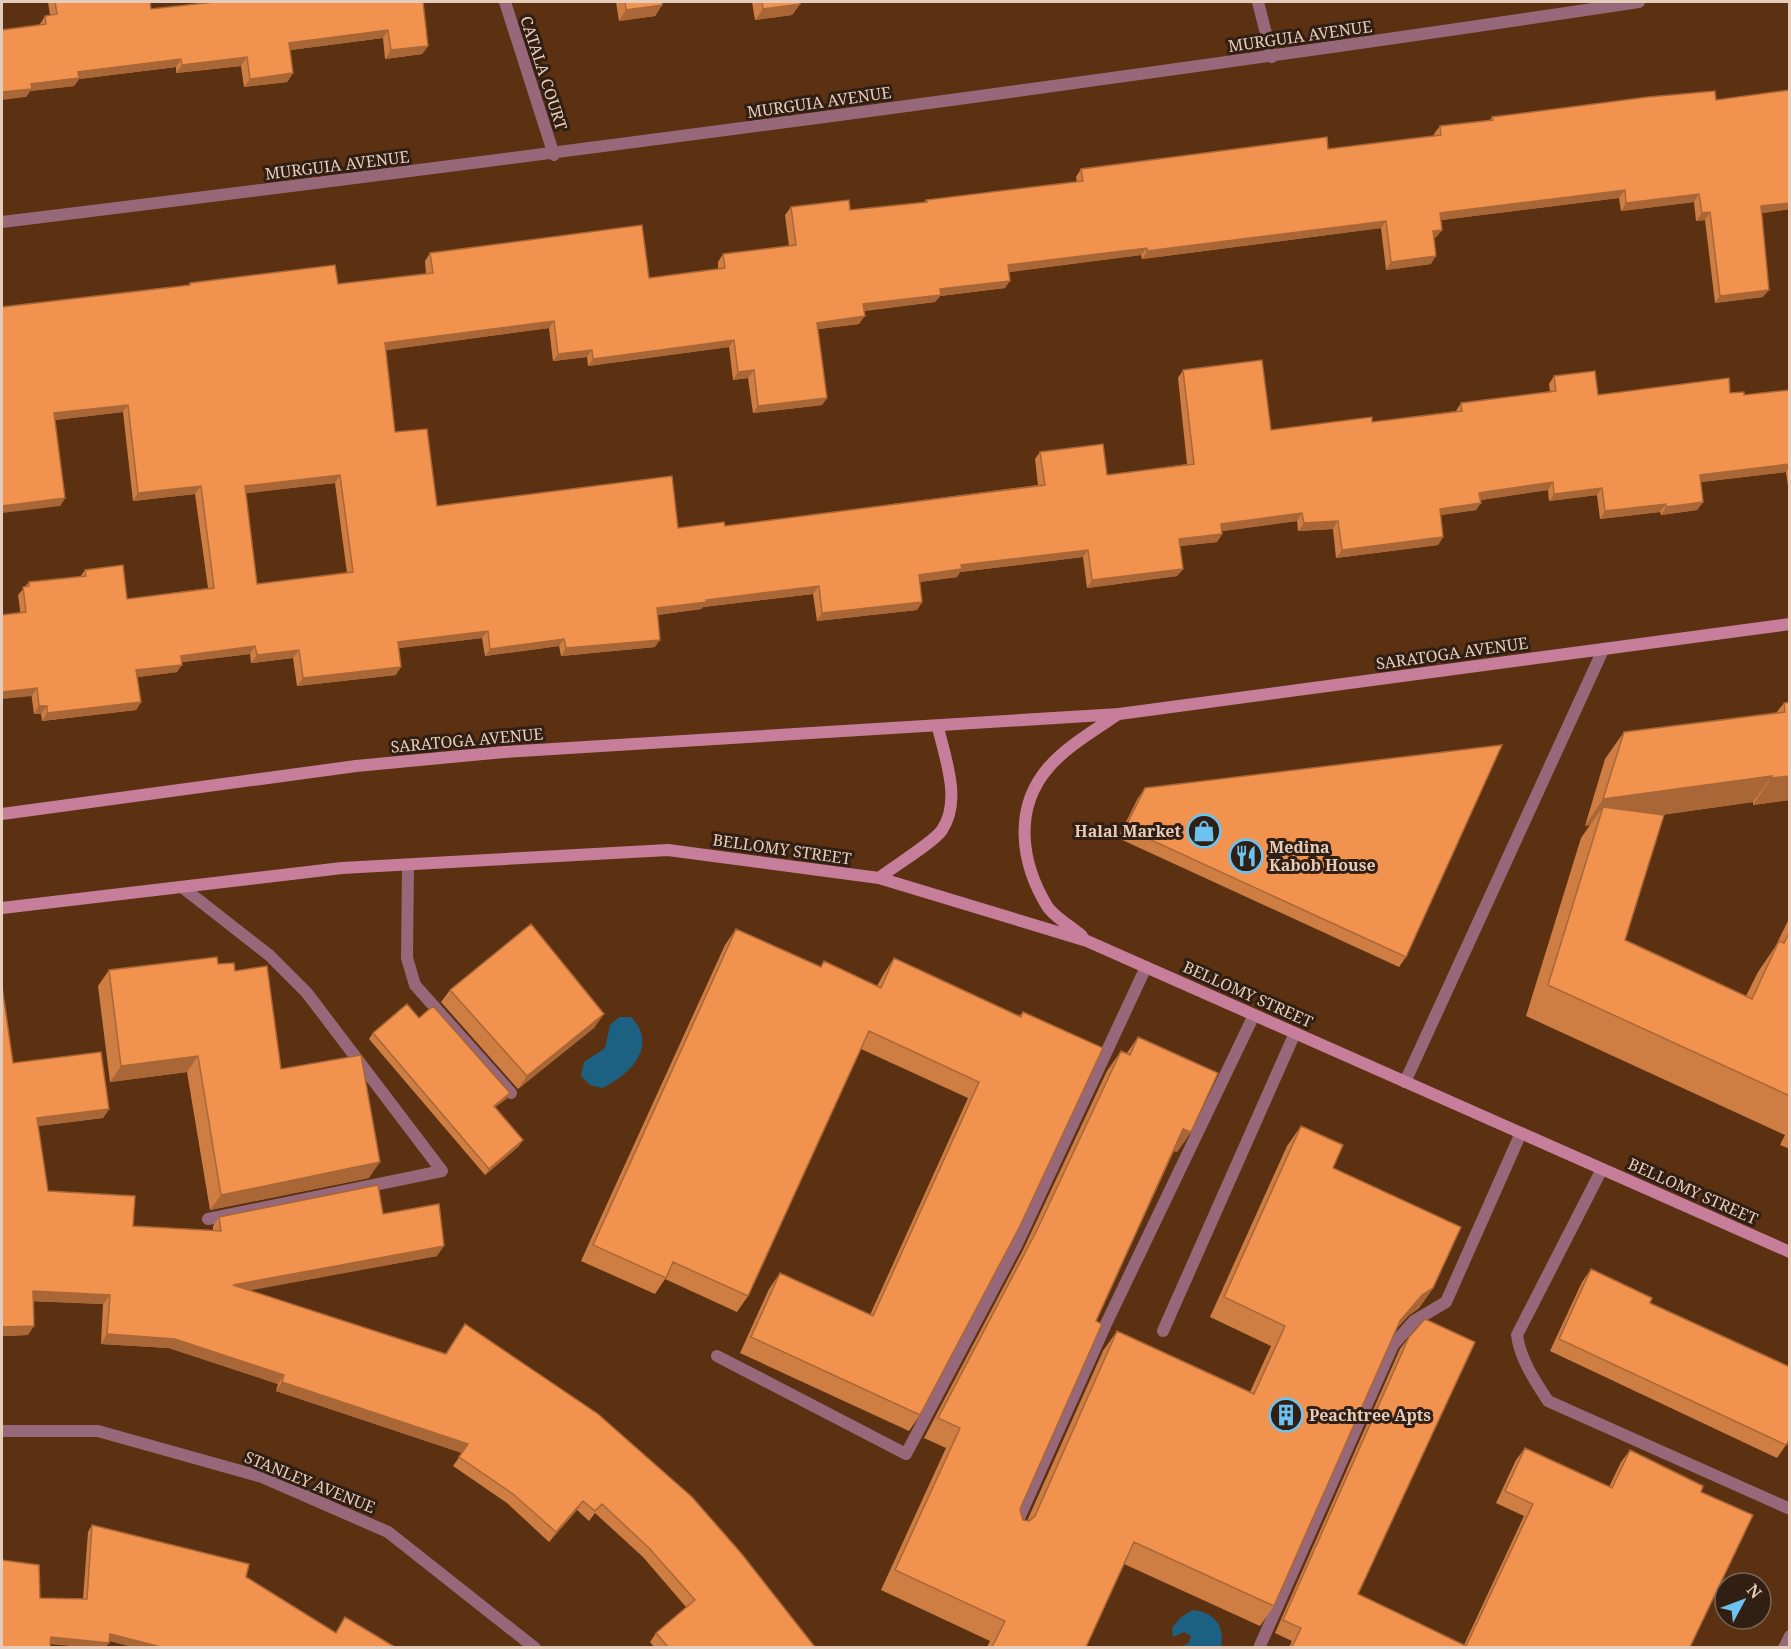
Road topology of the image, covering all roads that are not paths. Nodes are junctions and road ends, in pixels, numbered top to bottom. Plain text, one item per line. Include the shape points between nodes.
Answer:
1 (505, 2) edge
2 (1258, 2) edge
3 (1639, 2) edge
4 (1272, 57) junction
5 (554, 155) junction
6 (2, 222) edge
7 (1790, 624) edge
8 (1603, 650) junction
9 (1119, 714) junction
10 (938, 727) junction
11 (2, 814) edge
12 (408, 865) junction
13 (879, 878) junction
14 (182, 887) junction
15 (2, 908) edge
16 (1087, 941) junction
17 (1146, 967) junction
18 (1254, 1015) junction
19 (1296, 1033) junction
20 (1405, 1082) junction
21 (511, 1093) edge
22 (1521, 1133) junction
23 (1602, 1169) junction
24 (208, 1219) dead end
25 (1790, 1252) edge
26 (1163, 1331) dead end
27 (717, 1356) dead end
28 (2, 1431) edge
29 (1790, 1509) edge
30 (1013, 1533) edge
31 (1790, 1636) edge
32 (535, 1647) edge
33 (1259, 1647) edge
34 (1784, 1647) edge

1 - 5 street, CATALA COURT
2 - 4 street
3 - 4 street, MURGUIA AVENUE
4 - 5 street, MURGUIA AVENUE
5 - 6 street, MURGUIA AVENUE
7 - 8 main road, SARATOGA AVENUE
8 - 9 main road, SARATOGA AVENUE
8 - 20 street
9 - 10 main road, SARATOGA AVENUE
9 - 16 main road, SARATOGA AVENUE via 1048,769 1029,801 1025,828 1025,855 1048,908
10 - 11 main road, SARATOGA AVENUE via 504,752 356,765
10 - 13 main road via 952,786 950,810 941,831
12 - 13 main road, BELLOMY STREET via 668,850
12 - 14 main road via 342,868
12 - 21 street via 407,958 415,985
13 - 16 main road, BELLOMY STREET
14 - 15 main road
14 - 24 street via 269,955 308,993 442,1171
16 - 17 main road, BELLOMY STREET
17 - 18 main road, BELLOMY STREET
17 - 27 street via 1016,1246 906,1454
18 - 19 main road, BELLOMY STREET
18 - 30 street via 1105,1326
19 - 20 main road, BELLOMY STREET
19 - 26 street
20 - 22 main road, BELLOMY STREET
22 - 23 main road, BELLOMY STREET
22 - 33 street via 1446,1302 1414,1321 1393,1345
23 - 25 main road, BELLOMY STREET
23 - 29 street via 1517,1335 1518,1347 1539,1387 1548,1401
28 - 32 street, STANLEY AVENUE via 98,1431 262,1477 388,1532
31 - 34 street

